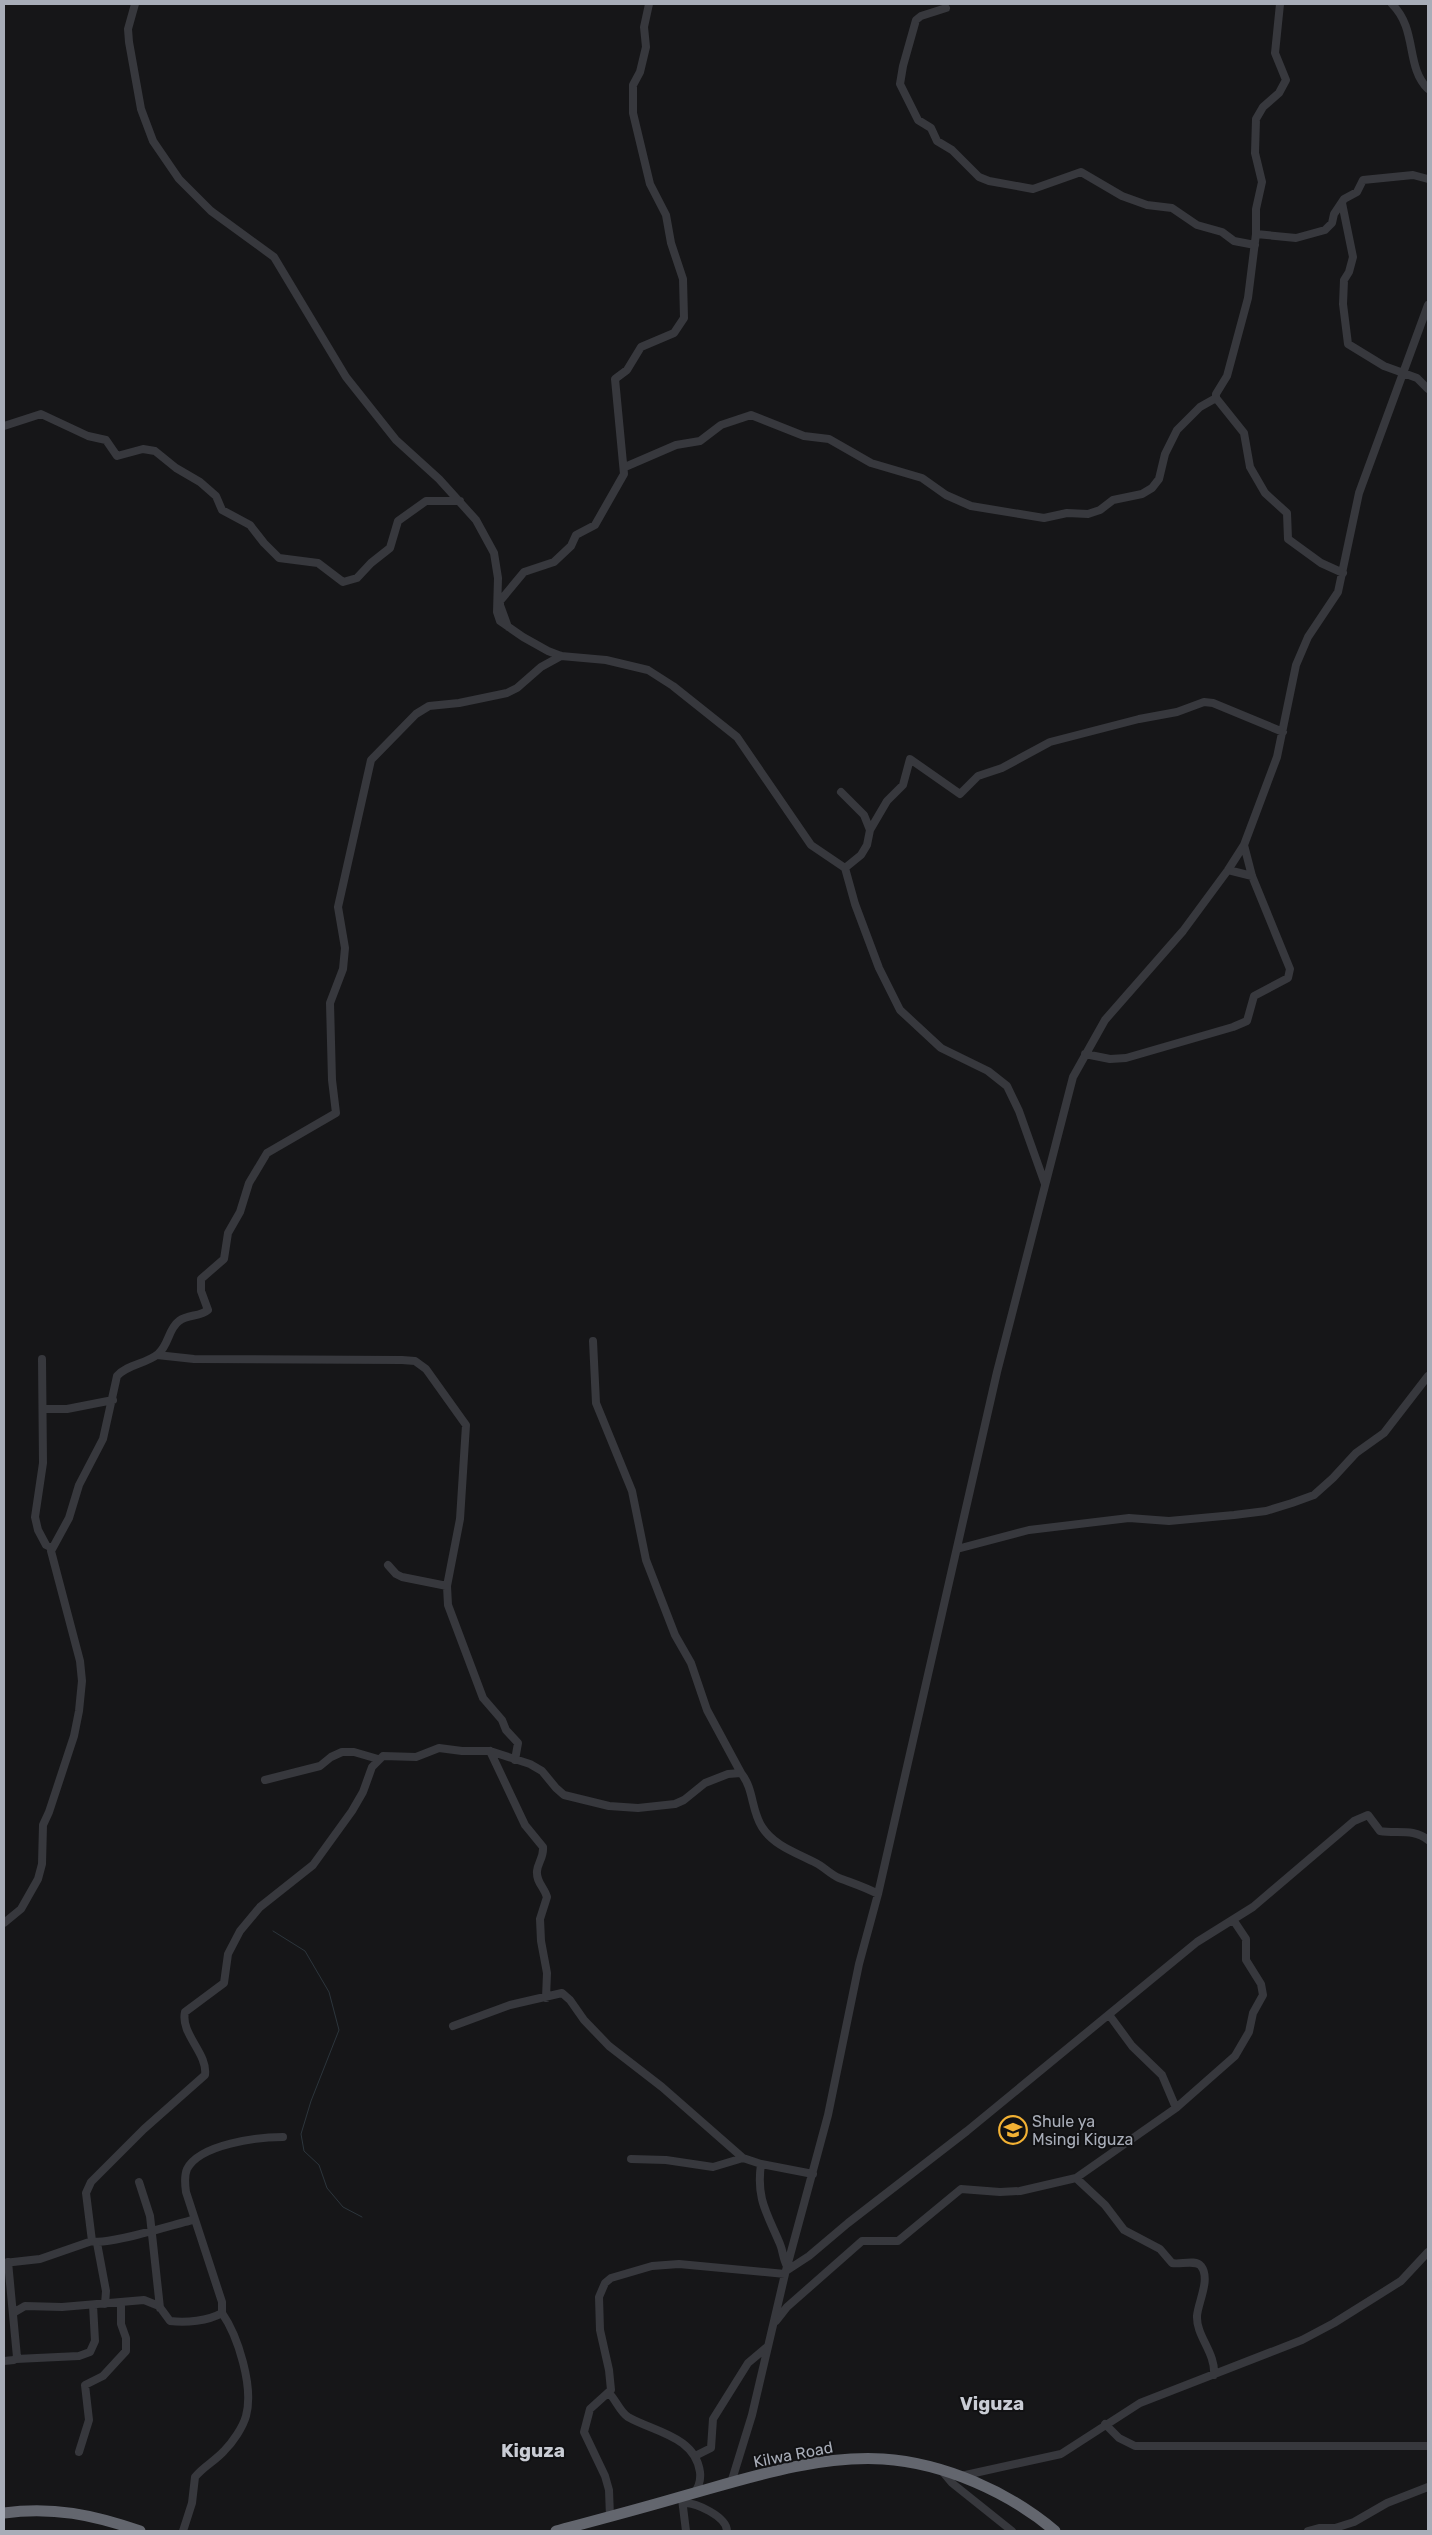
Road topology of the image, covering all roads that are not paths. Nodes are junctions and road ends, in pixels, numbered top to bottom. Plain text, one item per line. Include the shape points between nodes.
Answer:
1 (136, 4) edge
2 (650, 4) edge
3 (1280, 4) edge
4 (1392, 4) edge
5 (946, 8) dead end
6 (1428, 89) edge
7 (1428, 179) edge
8 (1342, 203) junction
9 (1256, 234) junction
10 (1255, 245) junction
11 (1428, 305) edge
12 (1404, 374) junction
13 (1428, 389) edge
14 (1216, 398) junction
15 (4, 426) edge
16 (625, 467) junction
17 (460, 501) junction
18 (1343, 574) junction
19 (508, 627) junction
20 (562, 656) junction
21 (1283, 732) junction
22 (841, 792) dead end
23 (870, 830) junction
24 (1244, 844) junction
25 (845, 868) junction
26 (1228, 870) junction
27 (1252, 876) junction
28 (1085, 1054) junction
29 (1045, 1184) junction
30 (593, 1341) dead end
31 (157, 1355) junction
32 (42, 1359) dead end
33 (1428, 1376) edge
34 (113, 1400) junction
35 (43, 1409) junction
36 (52, 1548) junction
37 (956, 1549) junction
38 (388, 1564) dead end
39 (447, 1586) junction
40 (490, 1751) junction
41 (378, 1759) junction
42 (514, 1760) junction
43 (741, 1773) junction
44 (265, 1780) dead end
45 (1428, 1840) edge
46 (878, 1894) junction
47 (1234, 1921) junction
48 (4, 1922) edge
49 (546, 1998) junction
50 (1110, 2016) junction
51 (453, 2026) dead end
52 (1176, 2108) junction
53 (283, 2137) dead end
54 (743, 2158) junction
55 (631, 2159) dead end
56 (761, 2164) junction
57 (812, 2174) junction
58 (1076, 2178) junction
59 (139, 2182) dead end
60 (194, 2220) junction
61 (150, 2230) junction
62 (95, 2242) junction
63 (1428, 2252) edge
64 (6, 2262) edge
65 (786, 2271) junction
66 (122, 2303) junction
67 (105, 2304) junction
68 (93, 2305) junction
69 (160, 2308) junction
70 (13, 2313) junction
71 (222, 2313) junction
72 (774, 2323) junction
73 (767, 2347) junction
74 (16, 2359) junction
75 (4, 2361) edge
76 (1214, 2375) junction
77 (609, 2393) junction
78 (1104, 2424) junction
79 (1428, 2446) edge
80 (80, 2452) dead end
81 (695, 2456) junction
82 (942, 2471) junction
83 (960, 2476) junction
84 (731, 2483) junction
85 (1428, 2487) edge
86 (694, 2493) junction
87 (682, 2500) junction
88 (4, 2514) edge
89 (610, 2517) junction
90 (571, 2529) edge
91 (140, 2531) edge
92 (183, 2531) edge
93 (556, 2531) edge
94 (686, 2531) edge
95 (727, 2531) edge
96 (1012, 2531) edge
97 (1055, 2531) edge
98 (1308, 2531) edge

1 - 17 street via 128,29 132,62 146,128 158,150 179,179 211,211 274,257 346,377 396,440
2 - 16 street via 644,27 646,47 634,86 633,113 649,181 666,215 683,280 684,318 674,333 641,347 628,370 614,381
3 - 9 street via 1275,53 1286,80 1256,119 1255,153 1262,182 1256,209
4 - 6 street via 1407,24 1418,74
5 - 10 street via 916,20 900,84 918,120 931,128 937,141 952,150 979,177 1032,189 1081,172 1128,198 1172,208 1197,226 1222,232 1234,241
7 - 8 street via 1413,176 1363,180 1358,192
8 - 9 street via 1325,230 1296,238
8 - 12 street via 1353,257 1344,280 1348,344
9 - 10 street
10 - 14 street via 1248,298 1227,376
11 - 12 street
12 - 13 street via 1417,378
12 - 18 street via 1359,493
14 - 16 street via 1200,407 1177,430 1165,454 1159,479 1152,488 1142,494 1113,500 1088,514 1067,513 1046,518 971,506 946,495 922,478 871,463 829,439 804,436 752,415 721,425 700,441 676,445
14 - 18 street via 1244,433 1250,467 1265,493 1287,513 1288,539 1321,563
15 - 17 street via 41,414 88,436 106,440 117,456 142,450 155,451 216,496 222,510 250,525 279,558 318,563 343,582 357,578 390,548 398,521 406,514 426,501
16 - 19 street via 597,523 576,535 571,546 554,562 524,572 500,601
17 - 19 street via 491,545 498,578 497,612 500,621
18 - 21 street via 1334,600 1302,650 1292,680
19 - 20 street
20 - 25 street via 635,665 673,686 737,737 812,845
20 - 31 street via 541,667 507,693 429,706 378,749 371,760 338,907 345,948 343,969 330,1003 336,1114 267,1153 249,1183 240,1212 228,1232 224,1259 201,1279 201,1291 208,1310 176,1322 166,1345
21 - 23 street via 1204,702 1177,712 1050,742 1002,768 978,776 960,794 910,759 903,785 888,798
21 - 24 street via 1267,787
22 - 23 street via 864,815
23 - 25 street via 864,850
24 - 26 street
24 - 27 street
25 - 29 street via 879,968 900,1010 941,1048 988,1071 1007,1086 1020,1111
26 - 27 street
26 - 28 street via 1168,951 1105,1020
27 - 28 street via 1290,969 1288,978 1258,993 1252,1000 1247,1021 1233,1027 1126,1058 1110,1059
28 - 29 street via 1073,1077
29 - 37 street
30 - 43 street via 596,1403 632,1491 646,1560 707,1710
31 - 34 street via 120,1373
31 - 39 street via 194,1359 402,1360 421,1364 464,1421 467,1430 458,1536
32 - 35 street
33 - 37 street via 1384,1433 1356,1453 1314,1494 1292,1503 1234,1515 1169,1521 1129,1518 1029,1530
34 - 35 street via 67,1409
34 - 36 street via 101,1443 79,1486 69,1518
35 - 36 street via 42,1475 35,1517 46,1545
36 - 48 street via 80,1661 79,1711 74,1736 43,1825 38,1879 21,1909
37 - 46 street
38 - 39 street via 402,1578
39 - 42 street via 453,1621 483,1698 518,1743
40 - 41 street via 439,1748 421,1756
40 - 42 street
40 - 49 street via 525,1825 543,1848 537,1870 538,1881 547,1897 540,1918 547,1973
41 - 44 street via 342,1752 320,1766
41 - 62 street via 352,1810 318,1859 260,1907 240,1931 228,1954 224,1983 185,2012 184,2022 203,2062 204,2075 91,2182 86,2193
42 - 43 street via 542,1771 564,1794 608,1806 638,1808 675,1804 705,1782
43 - 46 street via 751,1789 759,1822 774,1839 838,1878
45 - 47 street via 1422,1835 1380,1831 1371,1817 1364,1816 1349,1824
46 - 57 street
47 - 50 street via 1197,1942
47 - 52 street via 1246,1938 1246,1960 1261,1984 1263,1995 1236,2056
49 - 51 street via 510,2005
49 - 54 street via 562,1993 566,1995 609,2046 662,2087
50 - 52 street via 1132,2046 1162,2075
50 - 65 street
52 - 58 street
53 - 60 street via 248,2139 208,2152 196,2160 187,2169 184,2183
54 - 55 street via 713,2167
54 - 56 street
56 - 57 street
56 - 65 street via 761,2205 780,2244
57 - 65 street
58 - 72 street via 1020,2191 961,2189 898,2241 862,2241 787,2307
58 - 76 street via 1130,2234 1151,2243 1172,2263 1201,2266 1204,2282 1197,2317 1213,2360
59 - 61 street via 150,2216
60 - 61 street
60 - 71 street via 222,2302
61 - 62 street
61 - 69 street
62 - 64 street via 40,2259
62 - 67 street via 106,2291
63 - 76 street via 1401,2281 1334,2323 1302,2340
64 - 70 street
65 - 72 street
65 - 77 street via 679,2264 652,2266 610,2278 599,2297 600,2330 611,2387
66 - 67 street
66 - 69 street via 144,2300
66 - 80 street via 120,2324 126,2338 126,2351 103,2376 85,2385 89,2420
67 - 68 street
68 - 70 street via 25,2306
68 - 74 street via 95,2341 90,2352 79,2356
69 - 71 street via 167,2318 176,2322 216,2317
70 - 74 street
71 - 92 street via 238,2345 248,2409 241,2428 224,2452 195,2476 192,2503
72 - 73 street
73 - 81 street via 748,2363 713,2419 711,2448
73 - 84 street via 752,2415
74 - 75 street
76 - 78 street via 1128,2408
77 - 81 street via 625,2414 684,2444
77 - 89 street via 590,2410 584,2432 605,2476
78 - 79 street via 1119,2438 1135,2446
78 - 83 street via 1061,2454
81 - 86 street via 700,2484
82 - 83 highway, Kilwa Road
82 - 84 highway, Kilwa Road via 881,2459 830,2461
82 - 96 street via 952,2483
83 - 97 highway, Kilwa Road via 1024,2508
84 - 86 highway, Kilwa Road
85 - 98 street via 1387,2502 1354,2522
86 - 87 highway, Kilwa Road
87 - 89 highway, Kilwa Road
87 - 94 street
87 - 95 street via 696,2504 723,2521
88 - 91 highway via 32,2510 77,2513
89 - 90 highway, Kilwa Road
90 - 93 highway, Kilwa Road

